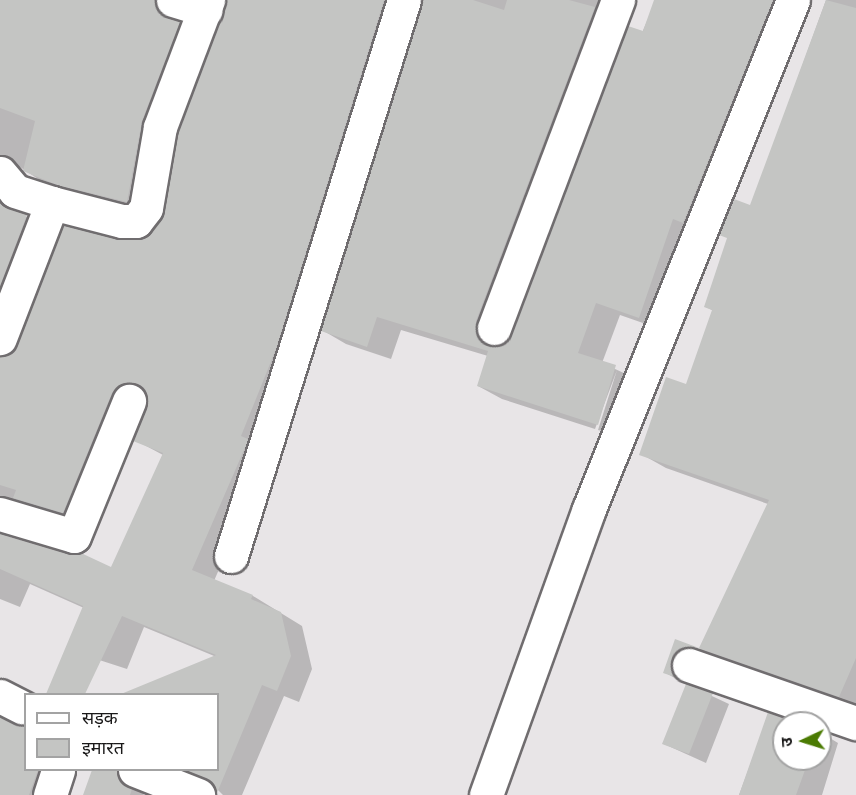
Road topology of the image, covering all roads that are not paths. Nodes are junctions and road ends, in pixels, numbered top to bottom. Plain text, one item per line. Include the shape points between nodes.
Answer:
1 (173, 0) edge
2 (404, 0) edge
3 (618, 0) edge
4 (793, 0) edge
5 (207, 5) edge
6 (0, 173) edge
7 (52, 203) junction
8 (494, 328) dead end
9 (0, 338) edge
10 (129, 400) dead end
11 (0, 514) edge
12 (231, 556) dead end
13 (689, 665) dead end
14 (856, 723) edge
15 (58, 771) edge
16 (138, 771) edge
17 (50, 795) edge
18 (198, 795) edge
19 (486, 795) edge

1 - 5 street
2 - 12 street
3 - 8 street
4 - 19 street via 589,509
5 - 7 street via 160,127 146,208 141,215 136,221 122,221
6 - 7 street via 15,191
7 - 9 street
10 - 11 street via 74,536
13 - 14 street
15 - 17 street
16 - 18 street

